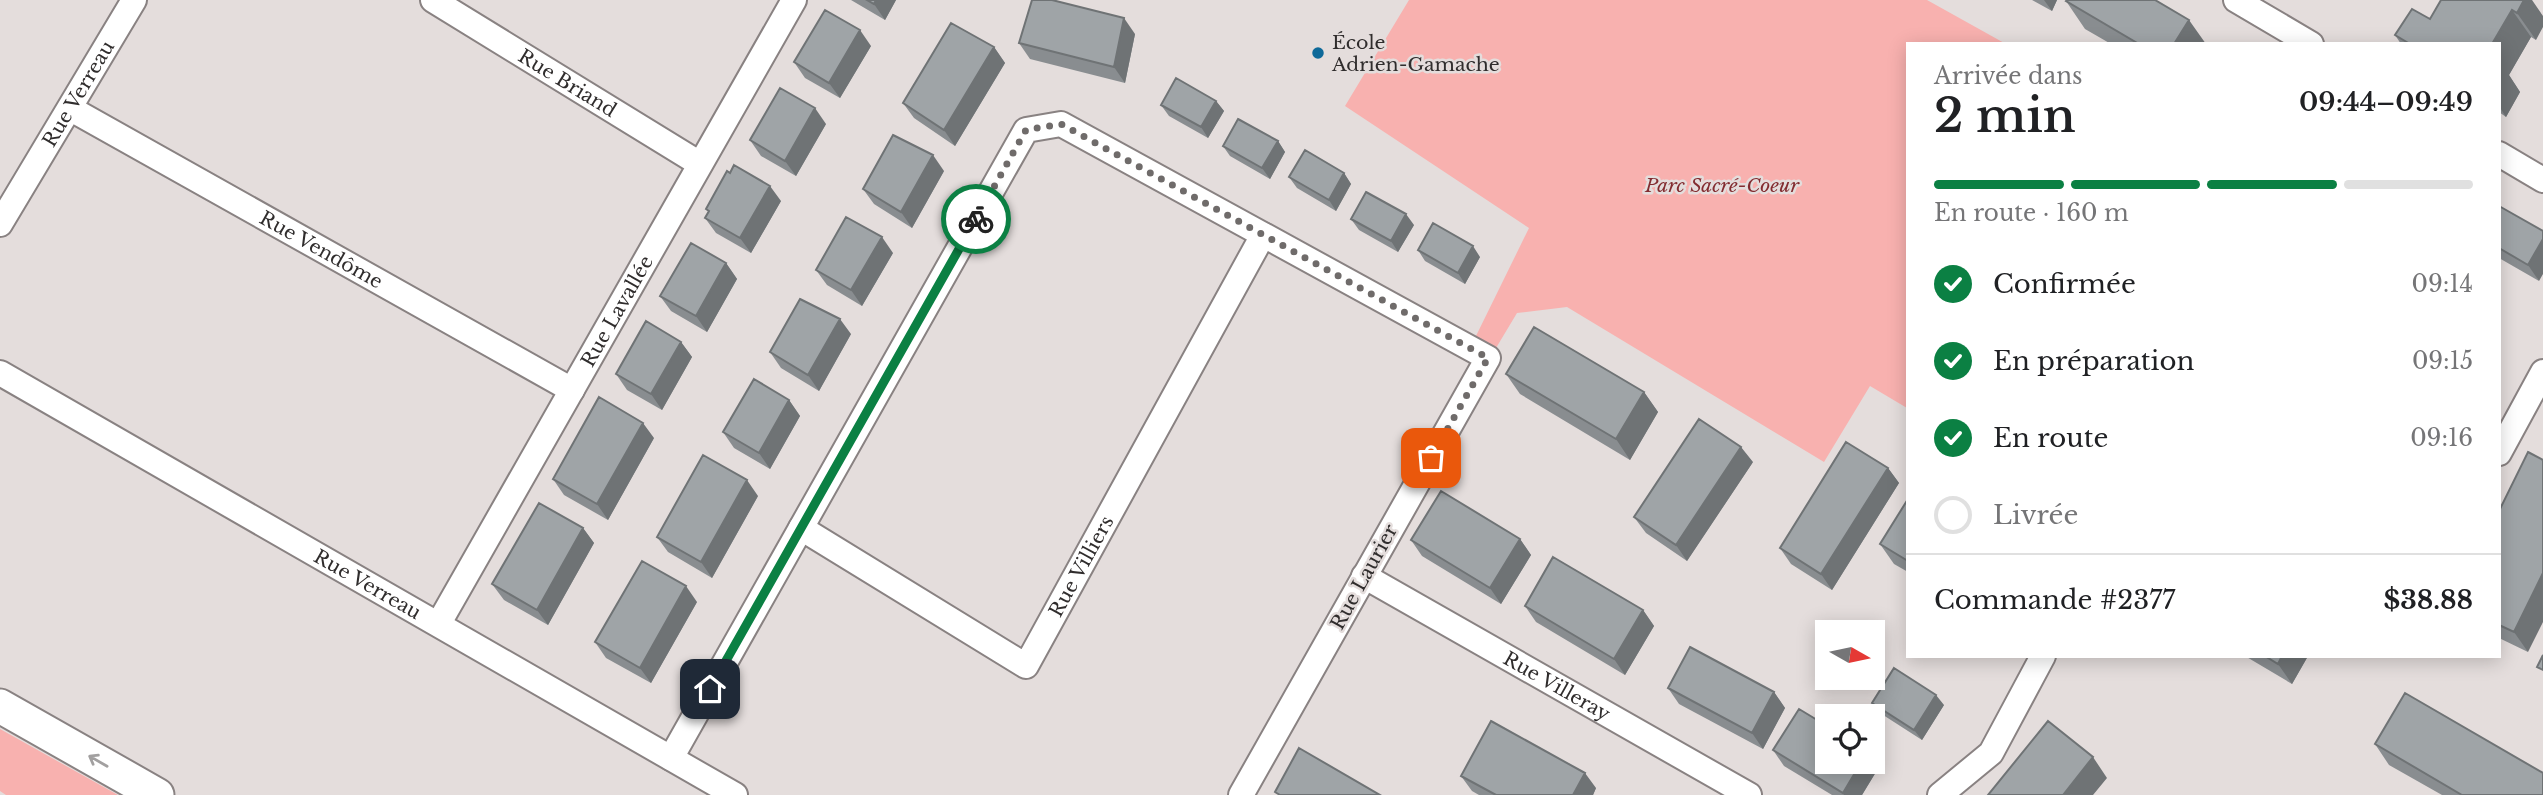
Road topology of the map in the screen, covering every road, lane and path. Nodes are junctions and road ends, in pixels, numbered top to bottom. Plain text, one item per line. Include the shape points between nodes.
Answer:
1 (134, 0) edge
2 (433, 0) edge
3 (794, 0) edge
4 (2236, 0) edge
5 (2308, 42) edge
6 (71, 109) junction
7 (2501, 155) edge
8 (701, 164) junction
9 (2543, 180) edge
10 (0, 224) edge
11 (1263, 235) junction
12 (2543, 372) edge
13 (0, 373) edge
14 (572, 390) junction
15 (2501, 449) edge
16 (801, 528) junction
17 (1364, 576) junction
18 (439, 623) junction
19 (2042, 658) edge
20 (0, 706) edge
21 (671, 758) junction
22 (157, 795) edge
23 (735, 795) edge
24 (1241, 795) edge
25 (1749, 795) edge
26 (1940, 795) edge

1 - 6 street, Rue Verreau
2 - 8 street, Rue Briand
3 - 8 street, Rue Lavallée
4 - 5 street
6 - 10 street, Rue Verreau
6 - 14 street, Rue Vendôme
7 - 9 street
8 - 14 street, Rue Lavallée
11 - 16 street via 1061,124 1026,130
11 - 16 street, Rue Villiers via 1026,666
11 - 17 street, Rue Laurier via 1488,358
12 - 15 street
13 - 18 street, Rue Verreau
14 - 18 street, Rue Lavallée
16 - 21 street
17 - 24 street, Rue Laurier
17 - 25 street, Rue Villeray
18 - 21 street, Rue Verreau
19 - 26 street via 1991,753
22 -> 20 main road
21 - 23 street, Rue Verreau

